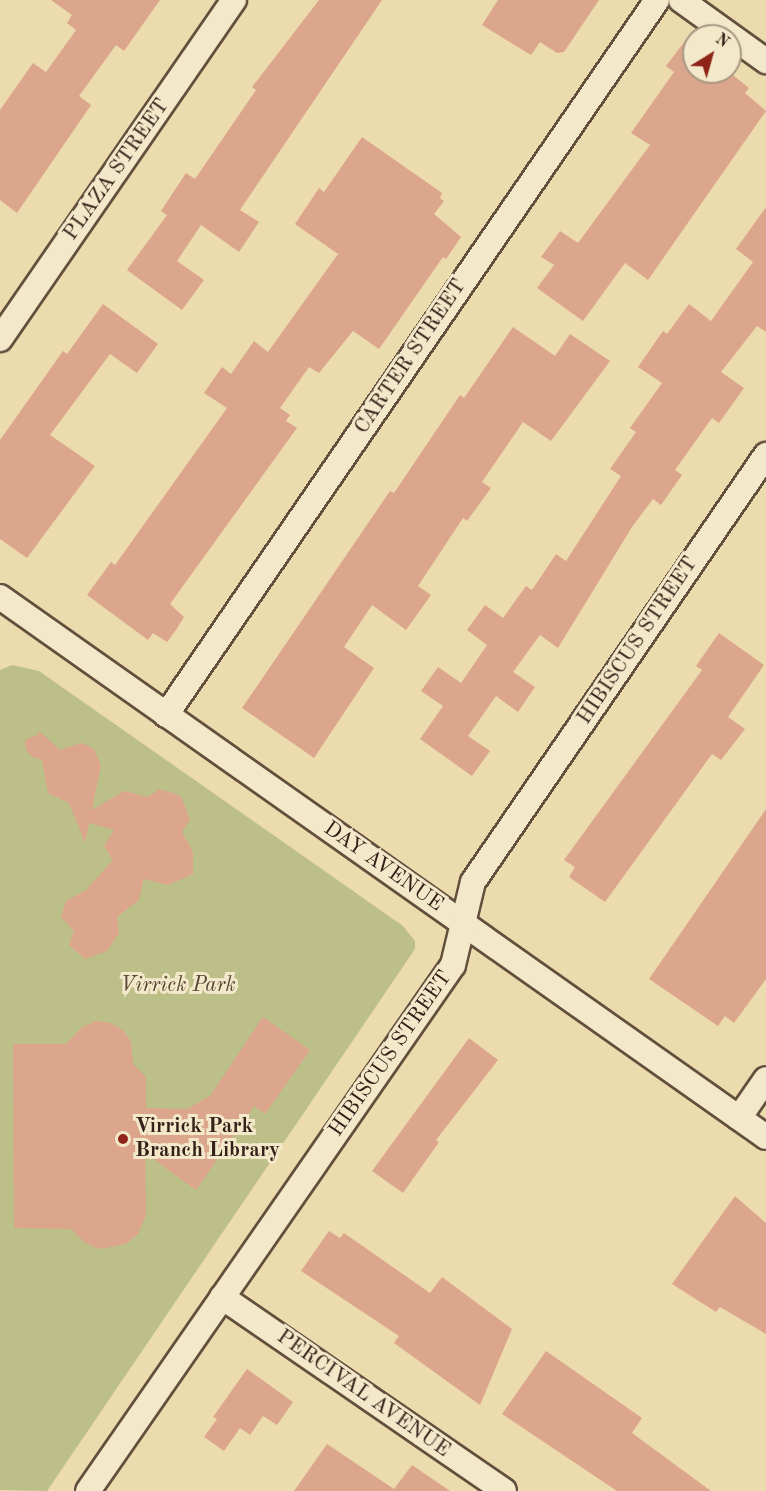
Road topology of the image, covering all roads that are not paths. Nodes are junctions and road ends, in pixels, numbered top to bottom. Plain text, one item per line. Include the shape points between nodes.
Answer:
1 (234, 0) edge
2 (657, 0) edge
3 (681, 0) edge
4 (766, 60) edge
5 (0, 339) edge
6 (766, 454) edge
7 (0, 597) edge
8 (166, 715) junction
9 (461, 922) junction
10 (766, 1079) edge
11 (739, 1118) junction
12 (766, 1137) edge
13 (222, 1297) junction
14 (88, 1491) edge
15 (504, 1491) edge

1 - 5 street, PLAZA STREET
2 - 8 street, CARTER STREET
3 - 4 street
6 - 9 street, HIBISCUS STREET via 473,882
7 - 8 street, DAY AVENUE
8 - 9 street, DAY AVENUE
9 - 11 street, DAY AVENUE
9 - 13 street, HIBISCUS STREET via 453,965
10 - 11 street
11 - 12 street, DAY AVENUE
13 - 14 street, HIBISCUS STREET
13 - 15 street, PERCIVAL AVENUE

